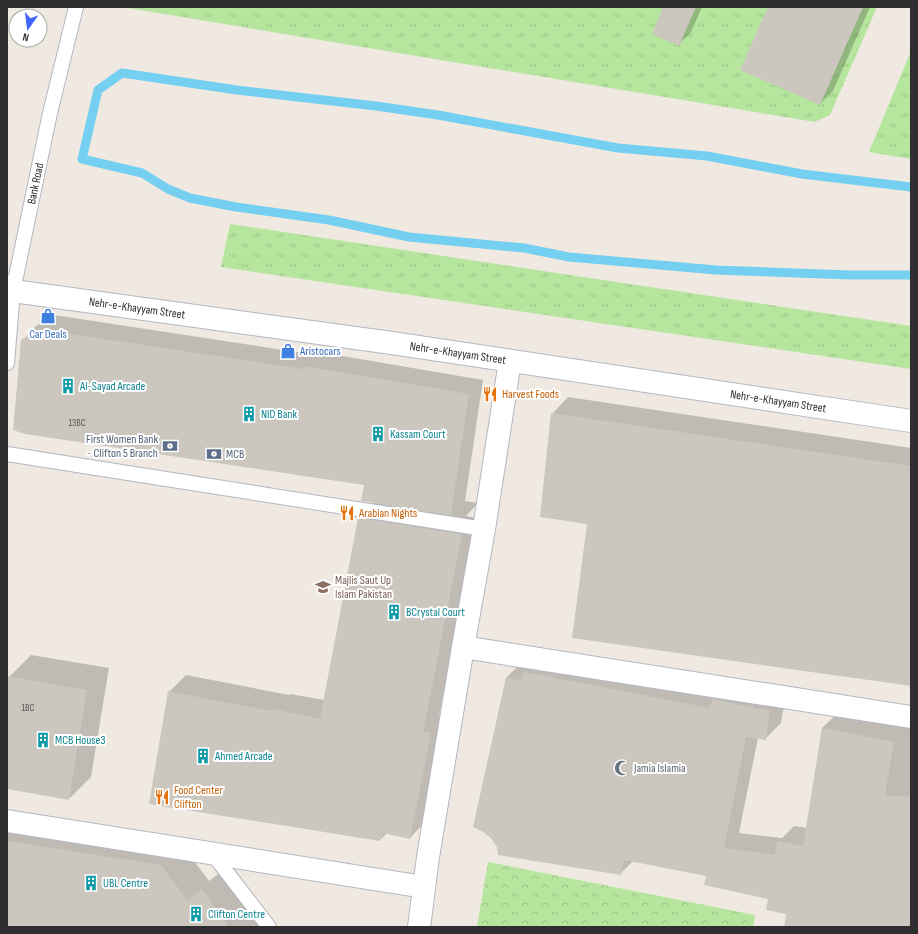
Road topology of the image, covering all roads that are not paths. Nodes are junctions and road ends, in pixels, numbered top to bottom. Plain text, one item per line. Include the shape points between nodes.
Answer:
1 (76, 7) edge
2 (10, 288) edge
3 (510, 362) junction
4 (7, 363) edge
5 (911, 421) edge
6 (7, 454) edge
7 (484, 529) junction
8 (463, 646) junction
9 (911, 717) edge
10 (7, 821) edge
11 (212, 853) junction
12 (424, 887) junction
13 (269, 927) edge
14 (419, 927) edge

1 - 2 lane, Bank Road
2 - 3 street, Nehr-e-Khayyam Street
2 - 4 lane, Bank Road
3 - 5 street, Nehr-e-Khayyam Street
3 - 7 street
6 - 7 lane
7 - 8 street
8 - 9 street
8 - 12 street
10 - 11 street
11 - 12 street
11 - 13 lane
12 - 14 street

